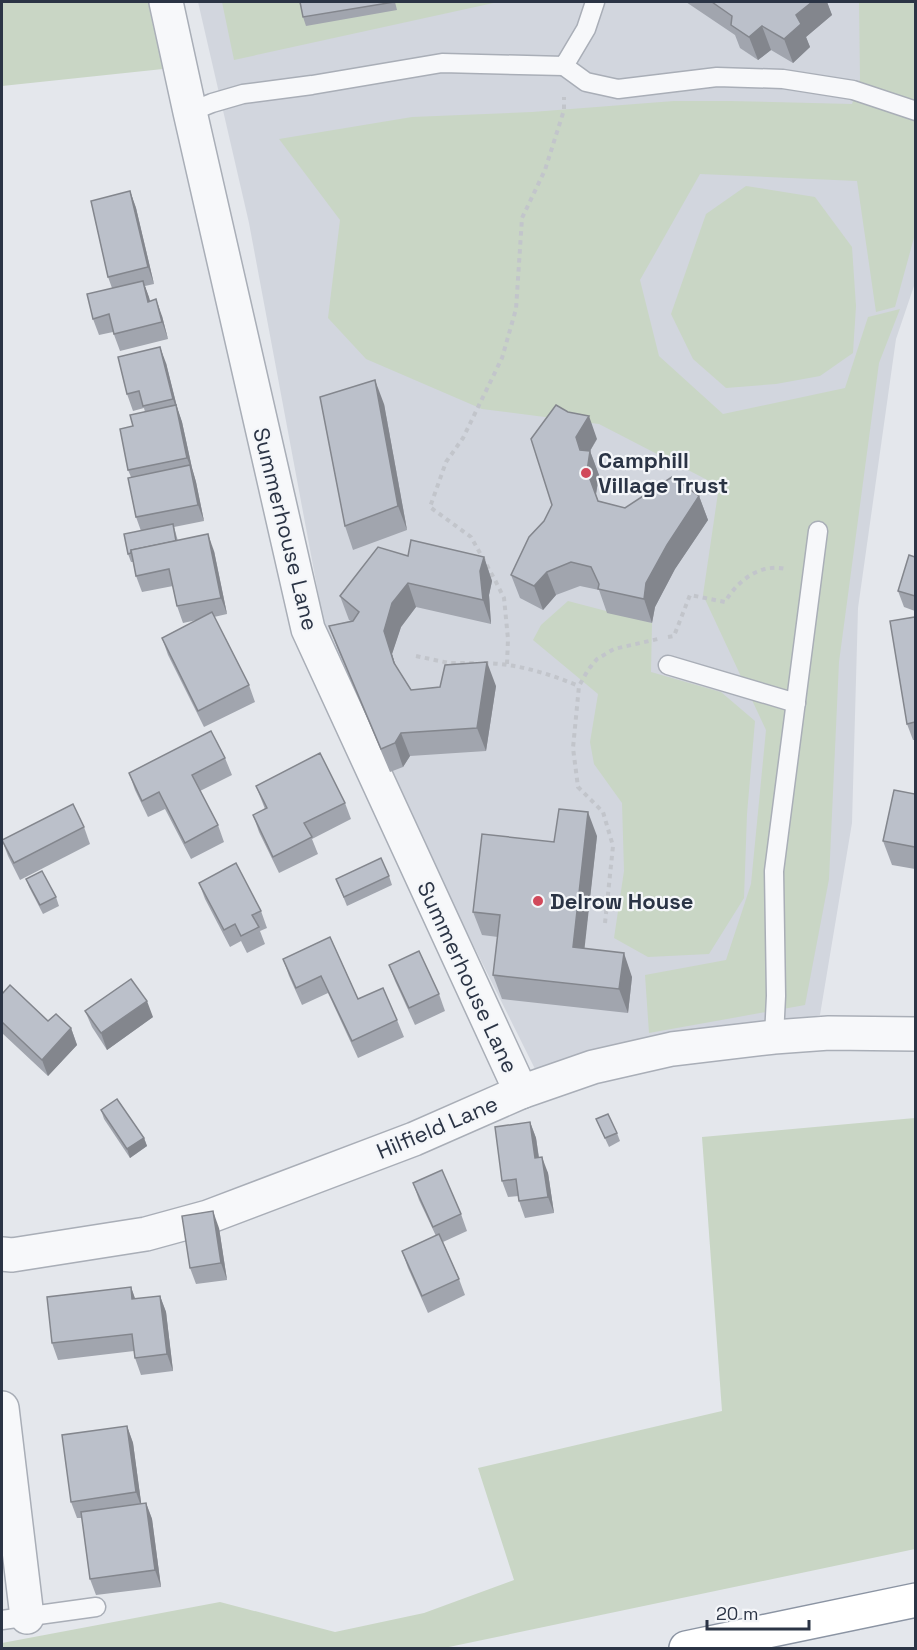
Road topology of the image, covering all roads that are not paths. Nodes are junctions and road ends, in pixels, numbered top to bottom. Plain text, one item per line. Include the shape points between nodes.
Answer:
1 (166, 2) edge
2 (595, 2) edge
3 (564, 66) junction
4 (915, 111) edge
5 (189, 112) junction
6 (818, 531) dead end
7 (668, 665) dead end
8 (796, 703) junction
9 (915, 1034) edge
10 (774, 1037) junction
11 (521, 1092) junction
12 (2, 1254) edge
13 (2, 1408) edge
14 (915, 1600) edge
15 (96, 1607) dead end
16 (14, 1619) edge
17 (686, 1648) edge

1 - 5 street, Summerhouse Lane
2 - 3 lane via 586,29
3 - 4 lane via 586,82 618,89 717,77 783,80 853,90
3 - 5 lane via 442,63 243,94
5 - 11 street, Summerhouse Lane via 308,629
6 - 8 lane
7 - 8 lane
8 - 10 lane via 774,871
9 - 10 street, Hilfield Lane
10 - 11 street, Hilfield Lane via 672,1049 592,1067
11 - 12 street, Hilfield Lane via 414,1139 208,1216 146,1234
13 - 16 street
14 - 17 highway
15 - 16 lane

